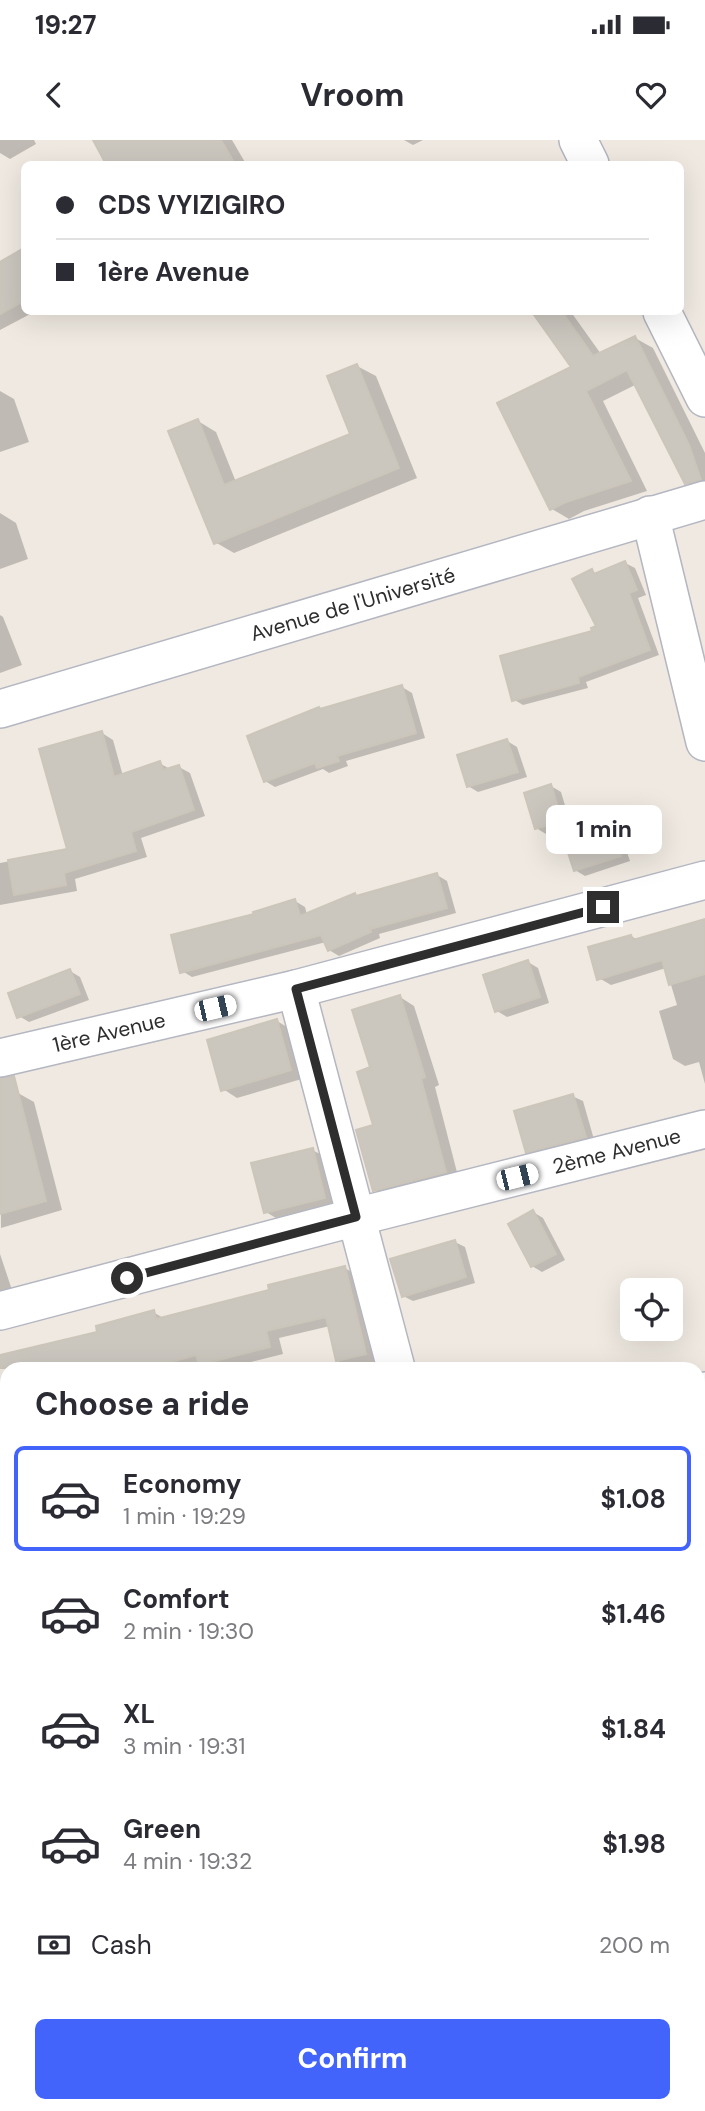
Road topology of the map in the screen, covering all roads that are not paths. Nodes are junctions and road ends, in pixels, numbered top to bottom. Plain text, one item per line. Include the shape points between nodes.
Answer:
1 (578, 140) edge
2 (588, 161) edge
3 (664, 315) edge
4 (705, 398) edge
5 (705, 500) edge
6 (650, 515) junction
7 (0, 709) edge
8 (705, 742) edge
9 (705, 880) edge
10 (296, 989) junction
11 (0, 1058) edge
12 (705, 1129) edge
13 (356, 1217) junction
14 (0, 1311) edge
15 (394, 1362) edge

1 - 2 street
3 - 4 street
5 - 6 street, Avenue de l'Université
6 - 7 street, Avenue de l'Université
6 - 8 street
9 - 10 street, 1ère Avenue
10 - 11 street, 1ère Avenue
10 - 13 street
12 - 13 street, 2ème Avenue
13 - 14 street, 2ème Avenue
13 - 15 street

